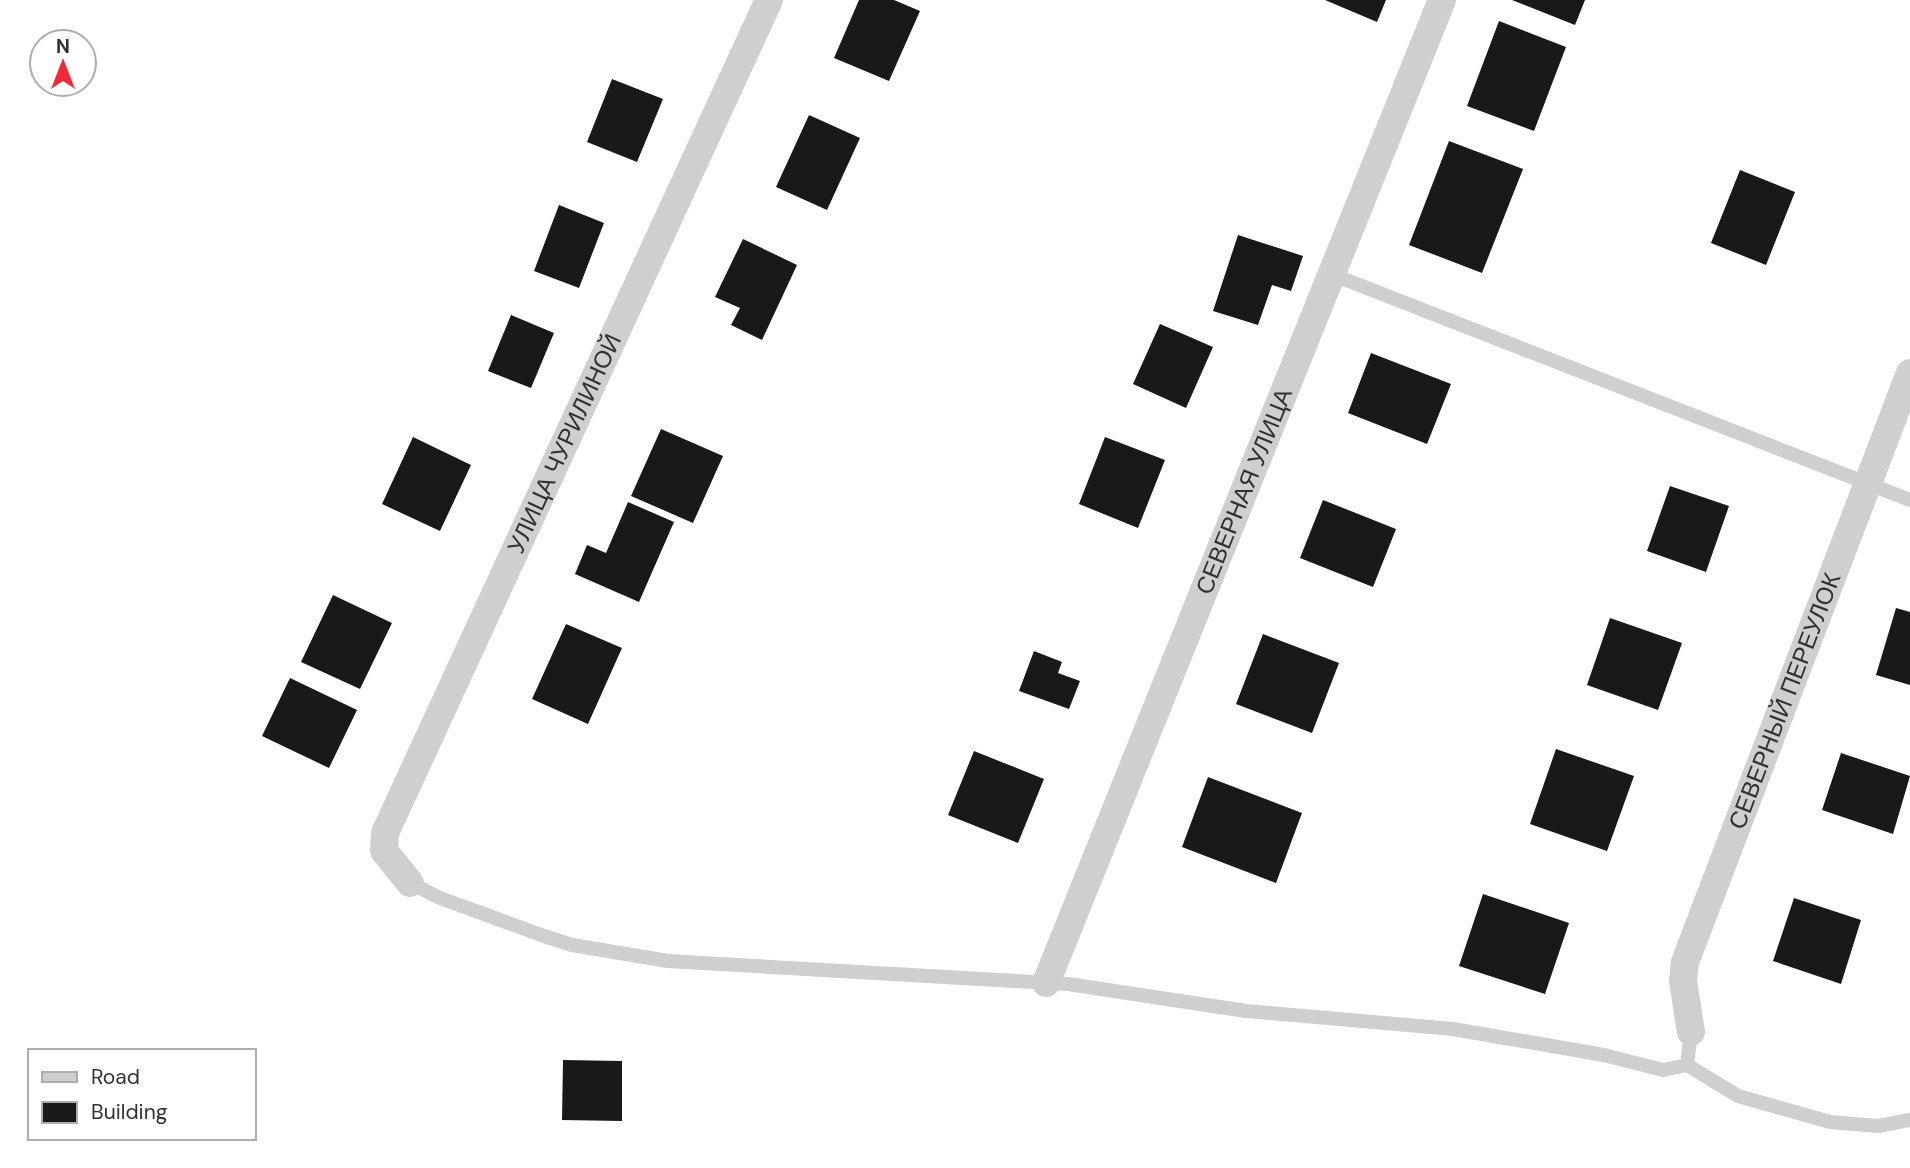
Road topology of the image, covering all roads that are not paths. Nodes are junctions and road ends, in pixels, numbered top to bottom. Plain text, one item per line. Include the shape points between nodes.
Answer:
1 (769, 0) edge
2 (1442, 0) edge
3 (1331, 274) junction
4 (1910, 373) edge
5 (1868, 483) junction
6 (1910, 500) edge
7 (410, 883) joint
8 (1045, 983) junction
9 (1692, 1032) joint
10 (1687, 1065) junction
11 (1910, 1119) edge

1 - 7 street, УЛИЦА ЧУРИЛИНОЙ via 386,833 384,851
2 - 3 street, СЕВЕРНАЯ УЛИЦА
3 - 5 lane
3 - 8 street, СЕВЕРНАЯ УЛИЦА
4 - 5 street, СЕВЕРНЫЙ ПЕРЕУЛОК
5 - 6 lane
5 - 9 street, СЕВЕРНЫЙ ПЕРЕУЛОК via 1685,962 1683,981
7 - 8 lane via 544,936 633,956
8 - 10 lane via 1307,1018 1453,1029 1663,1070
9 - 10 lane
10 - 11 lane via 1738,1096 1830,1122 1878,1126

